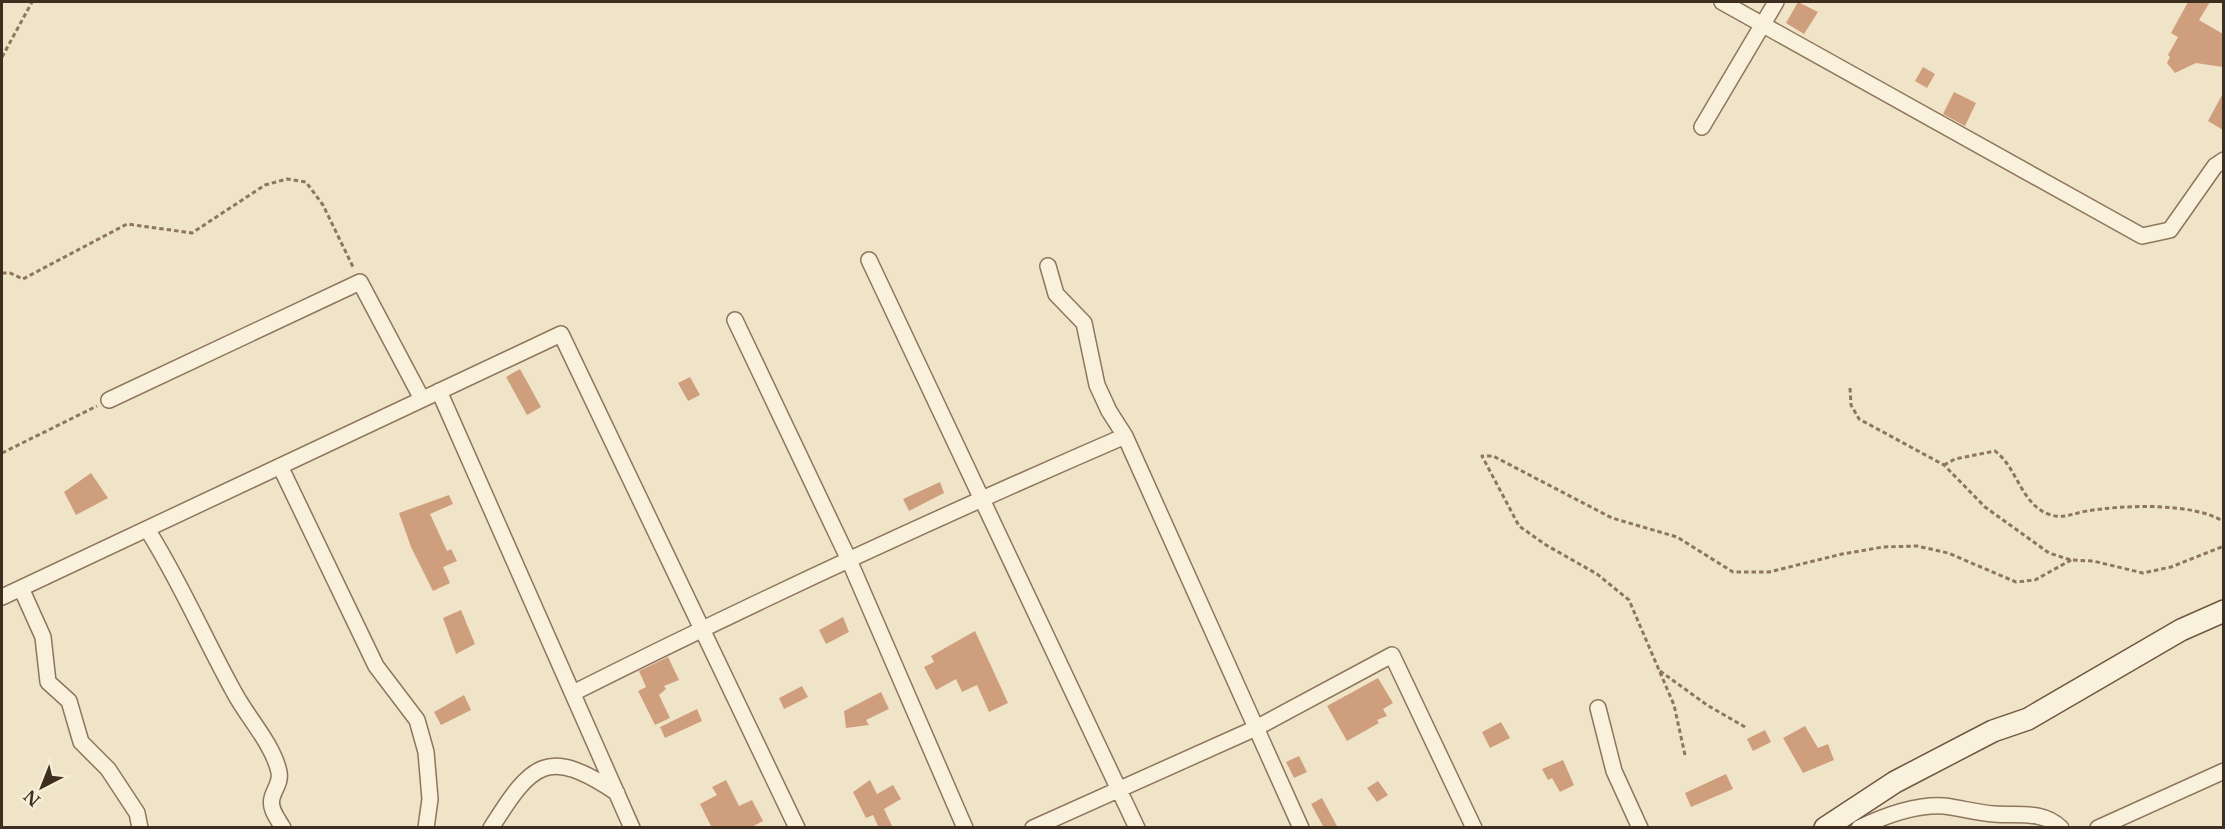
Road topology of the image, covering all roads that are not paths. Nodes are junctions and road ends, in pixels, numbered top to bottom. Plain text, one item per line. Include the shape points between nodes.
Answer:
1 (1722, 2) edge
2 (1776, 2) edge
3 (1764, 25) junction
4 (1702, 127) dead end
5 (2223, 160) edge
6 (869, 260) dead end
7 (1048, 266) dead end
8 (735, 320) dead end
9 (439, 391) junction
10 (422, 399) junction
11 (109, 400) road end
12 (1125, 436) junction
13 (280, 466) junction
14 (982, 498) junction
15 (147, 529) junction
16 (849, 560) junction
17 (21, 588) junction
18 (2, 597) edge
19 (2223, 611) edge
20 (703, 628) junction
21 (573, 693) junction
22 (1598, 708) dead end
23 (1256, 728) junction
24 (2223, 771) edge
25 (1119, 789) junction
26 (617, 794) junction
27 (140, 828) edge
28 (283, 828) edge
29 (426, 828) edge
30 (491, 828) edge
31 (632, 828) edge
32 (797, 828) edge
33 (965, 828) edge
34 (1033, 828) edge
35 (1137, 828) edge
36 (1300, 828) edge
37 (1474, 828) edge
38 (1640, 828) edge
39 (1825, 828) edge
40 (1859, 828) edge
41 (2061, 828) edge
42 (2098, 828) edge

1 - 3 street
2 - 3 street
3 - 4 street
3 - 5 street via 2142,236 2170,230
6 - 14 street
7 - 12 street via 1056,294 1084,323 1097,384
8 - 16 street
9 - 10 street
9 - 20 street via 561,334
9 - 21 street
10 - 11 street via 360,282
10 - 13 street
12 - 14 street
12 - 23 street
13 - 15 street
13 - 29 street via 376,666 417,720 426,752 429,787
14 - 16 street
14 - 25 street
15 - 17 street
15 - 28 street via 279,772 272,798 273,811
16 - 20 street
16 - 33 street
17 - 18 street
17 - 27 street via 43,637 48,682 69,701 81,742 108,769 136,813
19 - 39 street via 2181,630 2028,719 1993,731 1895,782
20 - 21 street
20 - 32 street
21 - 26 street
22 - 38 street via 1614,771
23 - 25 street
23 - 36 street
23 - 37 street via 1392,654
24 - 42 street
25 - 34 street
25 - 35 street
26 - 30 street via 588,774 566,766 545,767 517,786
26 - 31 street
40 - 41 street via 1878,818 1915,808 1942,806 1993,814 2040,815

